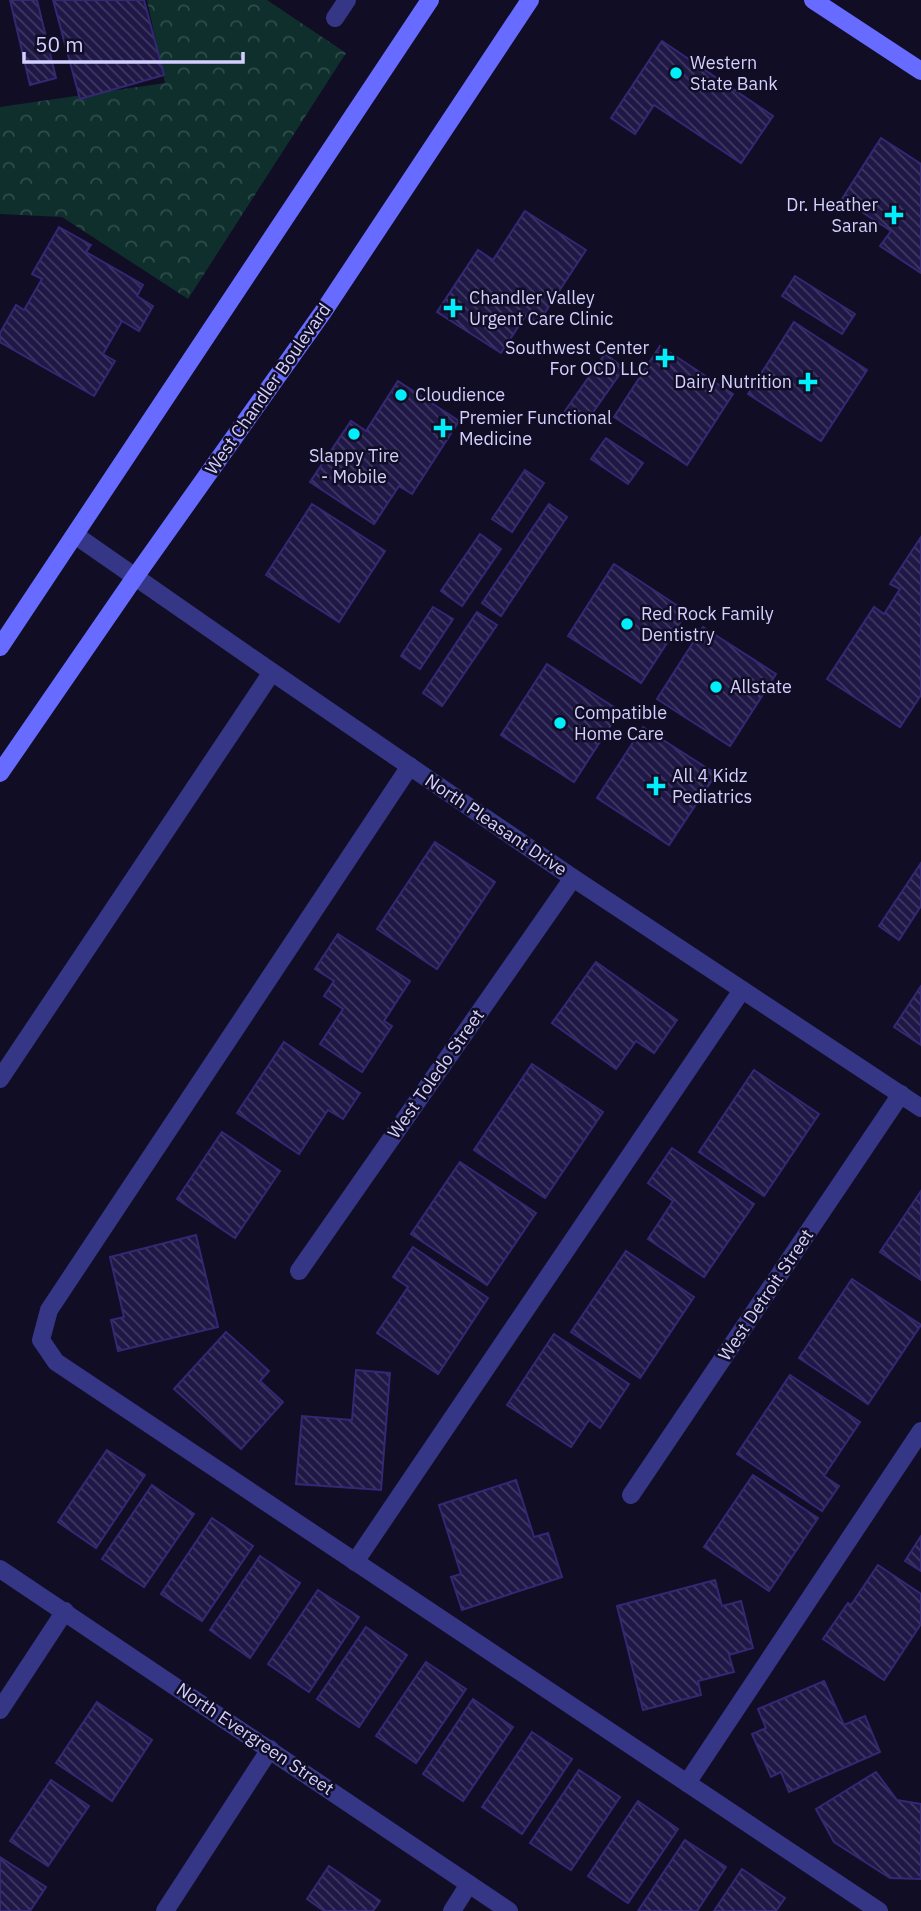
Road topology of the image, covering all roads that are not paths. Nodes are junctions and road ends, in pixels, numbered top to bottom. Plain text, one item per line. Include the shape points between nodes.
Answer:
1 (347, 0) edge
2 (430, 0) edge
3 (530, 0) edge
4 (813, 0) edge
5 (335, 18) dead end
6 (921, 71) edge
7 (75, 535) junction
8 (135, 577) junction
9 (0, 647) edge
10 (272, 672) junction
11 (410, 766) junction
12 (0, 773) edge
13 (573, 878) junction
14 (742, 990) junction
15 (0, 1079) edge
16 (901, 1094) junction
17 (921, 1108) edge
18 (299, 1271) dead end
19 (921, 1431) edge
20 (631, 1495) dead end
21 (355, 1562) junction
22 (0, 1569) edge
23 (65, 1612) junction
24 (0, 1710) edge
25 (270, 1749) junction
26 (687, 1783) junction
27 (470, 1884) junction
28 (165, 1911) edge
29 (452, 1911) edge
30 (509, 1911) edge
31 (879, 1911) edge

1 - 5 street
2 - 7 main road
3 - 8 main road, West Chandler Boulevard via 323,312
4 - 6 main road
7 - 8 street, North Pleasant Drive
7 - 9 main road
8 - 10 street, North Pleasant Drive
8 - 12 main road, West Chandler Boulevard
10 - 11 street, North Pleasant Drive
10 - 15 street
11 - 13 street, North Pleasant Drive
11 - 21 street via 49,1310 41,1340 56,1362
13 - 14 street, North Pleasant Drive
13 - 18 street, West Toledo Street
14 - 16 street, North Pleasant Drive
14 - 21 street
16 - 17 street, North Pleasant Drive
16 - 20 street, West Detroit Street
19 - 26 street
21 - 26 street
22 - 23 street, North Evergreen Street
23 - 24 street
23 - 25 street, North Evergreen Street
25 - 27 street, North Evergreen Street
25 - 28 street
26 - 31 street
27 - 29 street
27 - 30 street, North Evergreen Street

